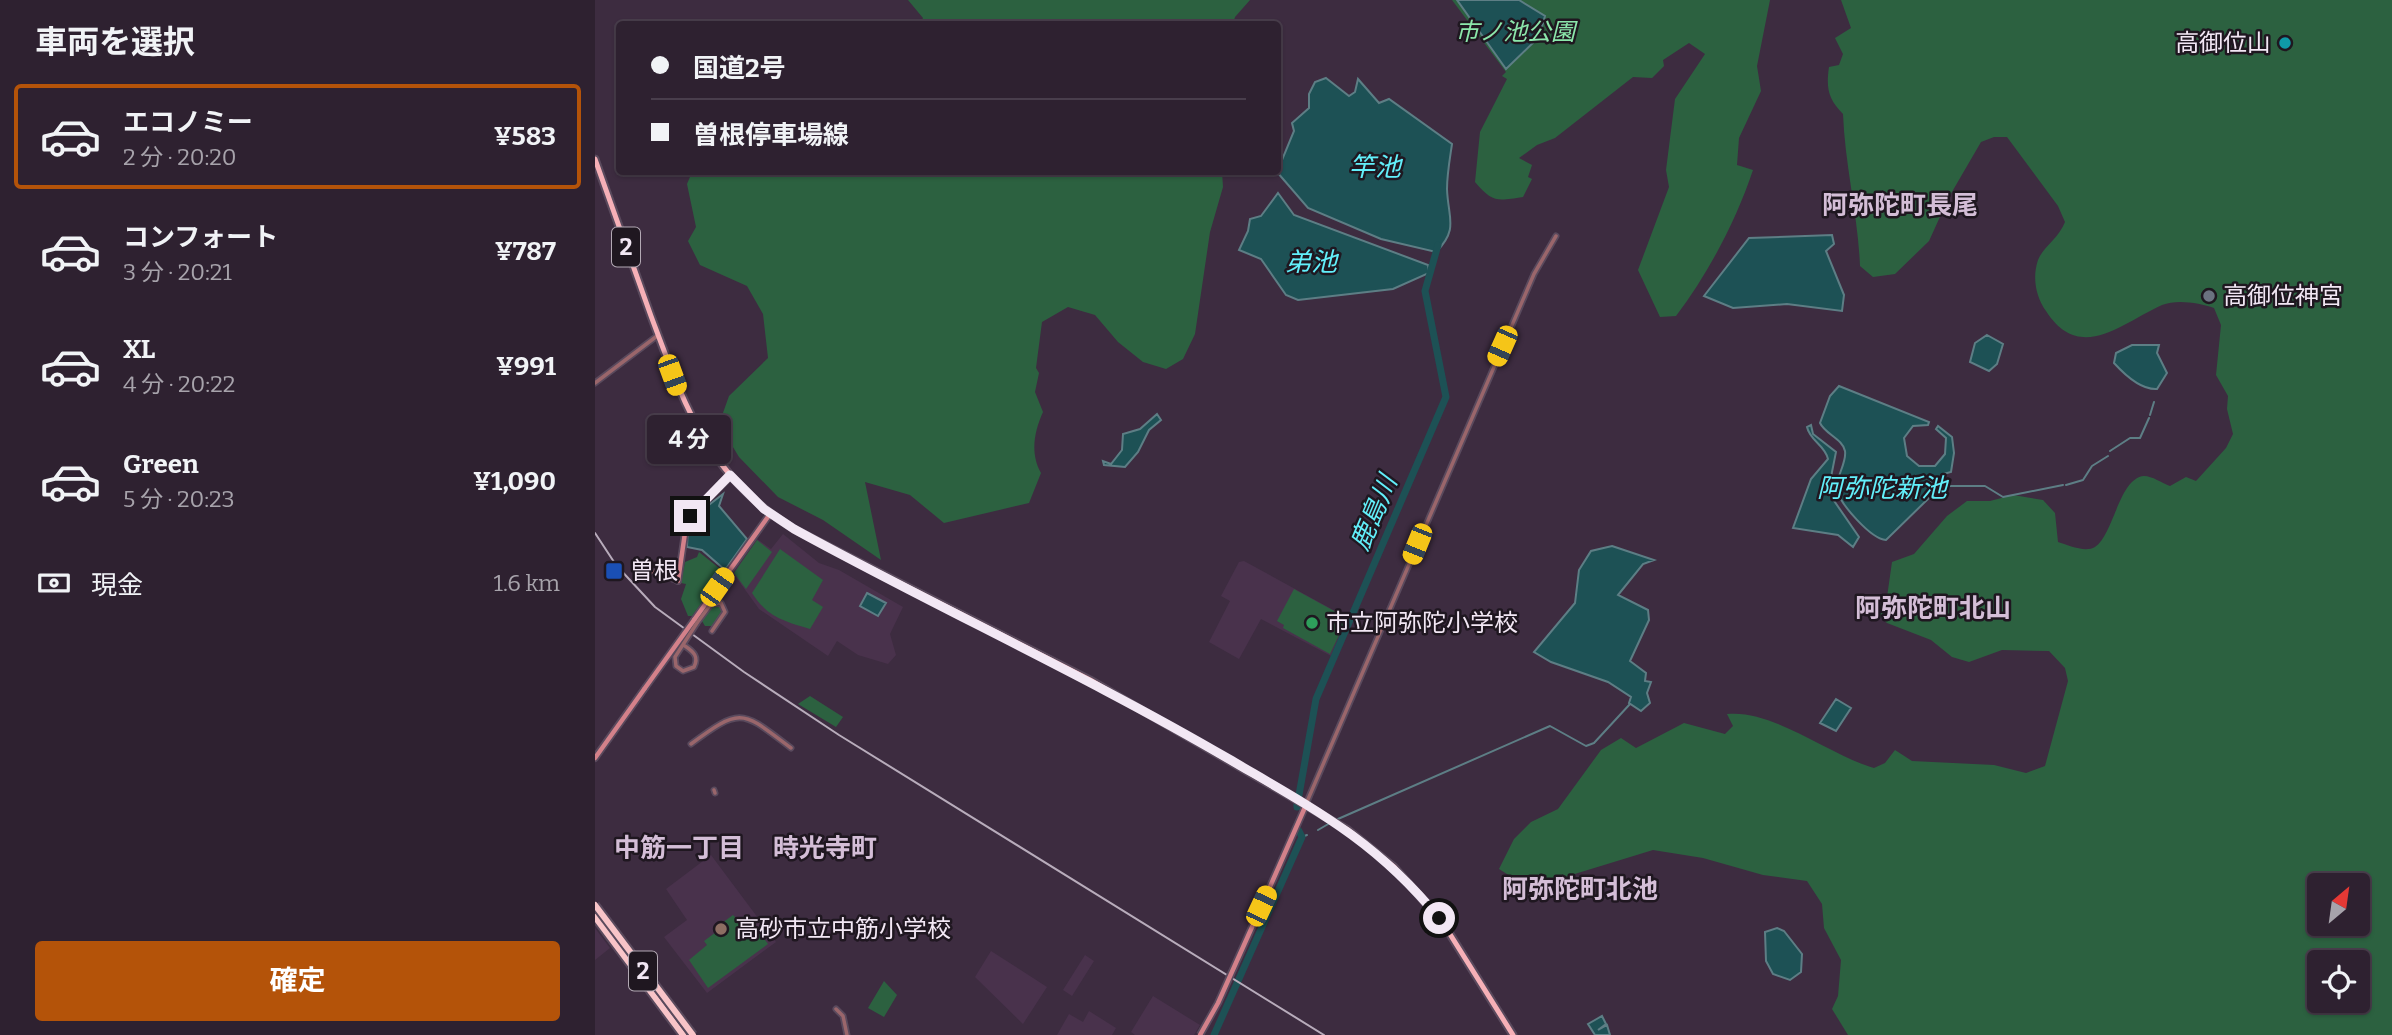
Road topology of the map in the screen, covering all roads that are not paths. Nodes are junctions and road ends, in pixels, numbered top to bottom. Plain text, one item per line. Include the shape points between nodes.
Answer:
1 (595, 159) edge
2 (1556, 236) dead end
3 (658, 335) junction
4 (595, 383) edge
5 (730, 475) junction
6 (770, 514) junction
7 (642, 568) dead end
8 (678, 581) joint
9 (695, 622) junction
10 (712, 631) dead end
11 (676, 640) dead end
12 (691, 744) dead end
13 (791, 748) dead end
14 (595, 758) edge
15 (1306, 804) junction
16 (595, 903) edge
17 (595, 915) edge
18 (836, 1009) dead end
19 (684, 1035) edge
20 (692, 1035) edge
21 (847, 1035) edge
22 (1200, 1035) edge
23 (1513, 1035) edge

1 - 3 highway, 2
2 - 15 street via 1534,274
3 - 4 street
3 - 5 highway, 2 via 685,409
5 - 6 highway, 2
5 - 8 main road via 687,520
6 - 9 main road
6 - 15 highway, 2 via 1087,678
7 - 8 street
9 - 10 street via 711,604 720,603 725,612
9 - 11 street, bridge via 675,657 683,671 691,669 697,660 694,653 685,646
9 - 14 main road, bridge
12 - 13 street via 723,720 739,716
15 - 22 main road, bridge
15 - 23 highway, 2 via 1384,858 1415,890 1461,948
16 - 20 highway, 2, bridge
17 - 19 highway, 2
18 - 21 street via 843,1016

